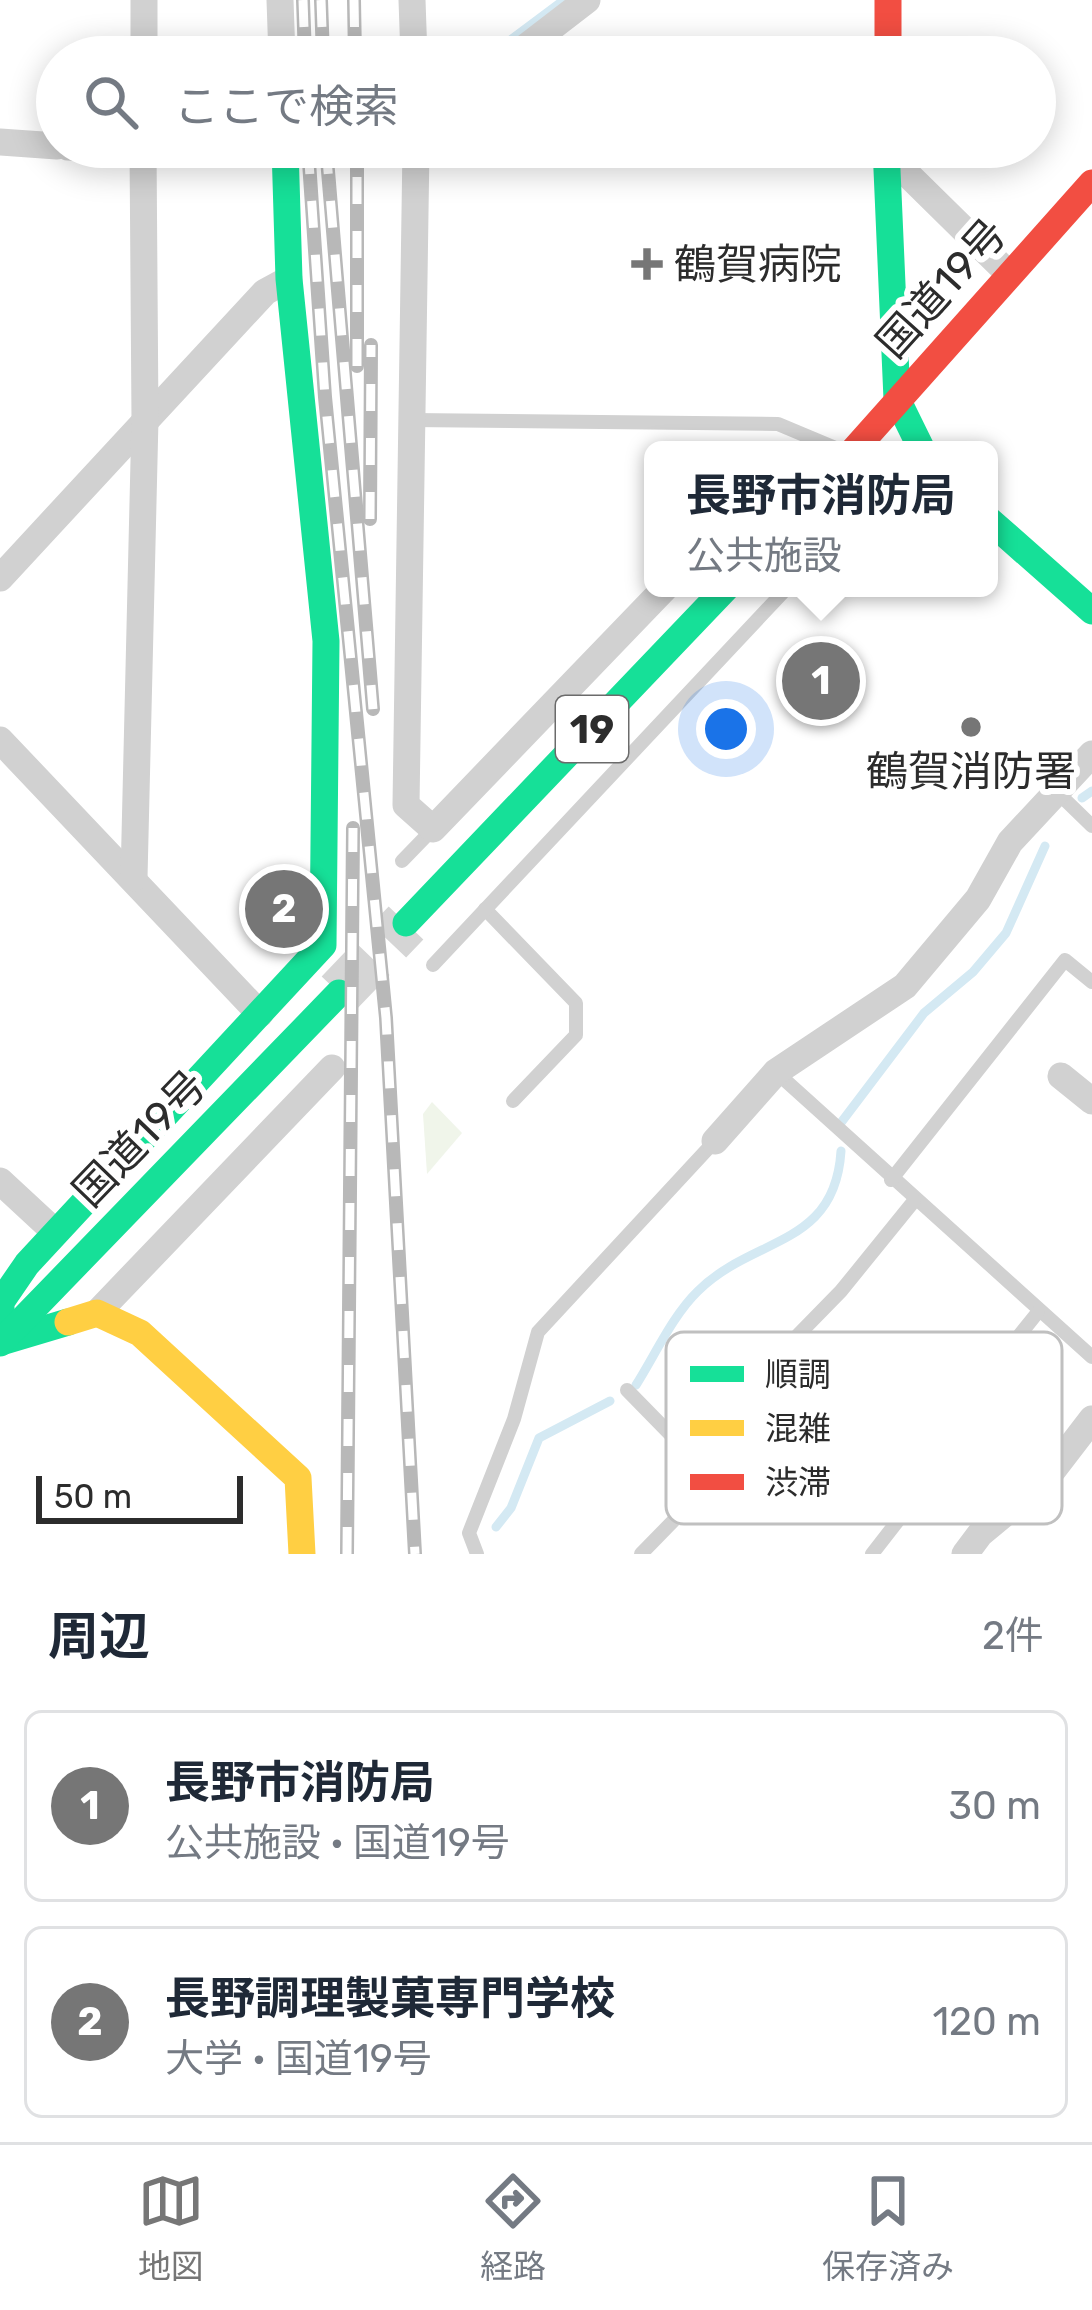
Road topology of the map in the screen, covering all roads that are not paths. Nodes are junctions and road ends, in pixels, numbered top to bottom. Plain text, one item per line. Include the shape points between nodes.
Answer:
1 (144, 0) edge
2 (280, 0) edge
3 (412, 0) edge
4 (587, 0) edge
5 (889, 0) edge
6 (144, 36) edge
7 (281, 36) edge
8 (413, 36) edge
9 (540, 36) edge
10 (888, 36) edge
11 (0, 142) edge
12 (36, 145) edge
13 (143, 168) edge
14 (286, 168) edge
15 (416, 168) edge
16 (887, 168) edge
17 (904, 168) edge
18 (1092, 183) edge
19 (1009, 274) junction
20 (289, 279) junction
21 (897, 399) junction
22 (146, 418) junction
23 (411, 420) junction
24 (819, 441) edge
25 (862, 441) edge
26 (918, 441) edge
27 (998, 528) edge
28 (0, 578) edge
29 (656, 597) edge
30 (717, 597) edge
31 (780, 597) edge
32 (1092, 611) edge
33 (0, 740) edge
34 (1092, 754) edge
35 (1054, 790) junction
36 (1092, 826) edge
37 (433, 829) junction
38 (402, 861) dead end
39 (134, 878) junction
40 (485, 909) junction
41 (406, 923) tunnel mouth
42 (433, 965) dead end
43 (1092, 982) edge
44 (339, 993) tunnel mouth
45 (260, 1013) junction
46 (332, 1068) dead end
47 (776, 1072) junction
48 (1061, 1076) dead end
49 (513, 1100) dead end
50 (1092, 1101) edge
51 (715, 1141) joint
52 (891, 1180) junction
53 (0, 1181) edge
54 (914, 1201) junction
55 (55, 1232) junction
56 (1038, 1312) junction
57 (97, 1313) junction
58 (801, 1332) edge
59 (1022, 1332) edge
60 (1, 1342) edge
61 (1092, 1357) edge
62 (627, 1390) dead end
63 (1092, 1419) edge
64 (666, 1430) edge
65 (1062, 1458) edge
66 (670, 1524) edge
67 (895, 1524) edge
68 (997, 1524) edge
69 (478, 1552) edge
70 (302, 1554) edge
71 (641, 1554) edge
72 (872, 1554) edge
73 (965, 1554) edge

1 - 6 street
2 - 7 street
3 - 8 street
4 - 9 street
5 - 10 main road
11 - 12 street
13 - 22 street
14 - 20 main road
15 - 23 street
16 - 21 main road
17 - 19 street
18 - 19 main road, 国道19号
19 - 21 main road, 国道19号
20 - 22 street via 265,292
20 - 45 main road via 326,641 322,945
21 - 25 main road, 国道19号
21 - 26 main road
22 - 28 street
22 - 39 street
23 - 24 lane via 778,424
23 - 37 street via 406,805
27 - 32 main road
29 - 37 street
30 - 41 main road, 19
31 - 40 lane
33 - 39 street
34 - 35 street
35 - 36 lane
35 - 47 street via 905,986
37 - 38 lane
39 - 45 street
40 - 42 lane
40 - 49 lane via 576,1003 576,1035
43 - 52 lane via 1064,960
44 - 60 main road, 国道19号
45 - 55 main road
46 - 57 street
47 - 51 street
47 - 52 lane
48 - 50 street
51 - 69 lane via 538,1332 469,1533
52 - 54 lane
53 - 55 street
54 - 56 lane
54 - 58 lane
55 - 60 main road via 1,1302
56 - 59 lane
56 - 61 lane
57 - 60 main road
57 - 70 main road via 140,1333 298,1478
62 - 64 lane
63 - 65 street
66 - 71 lane
67 - 72 lane
68 - 73 street

